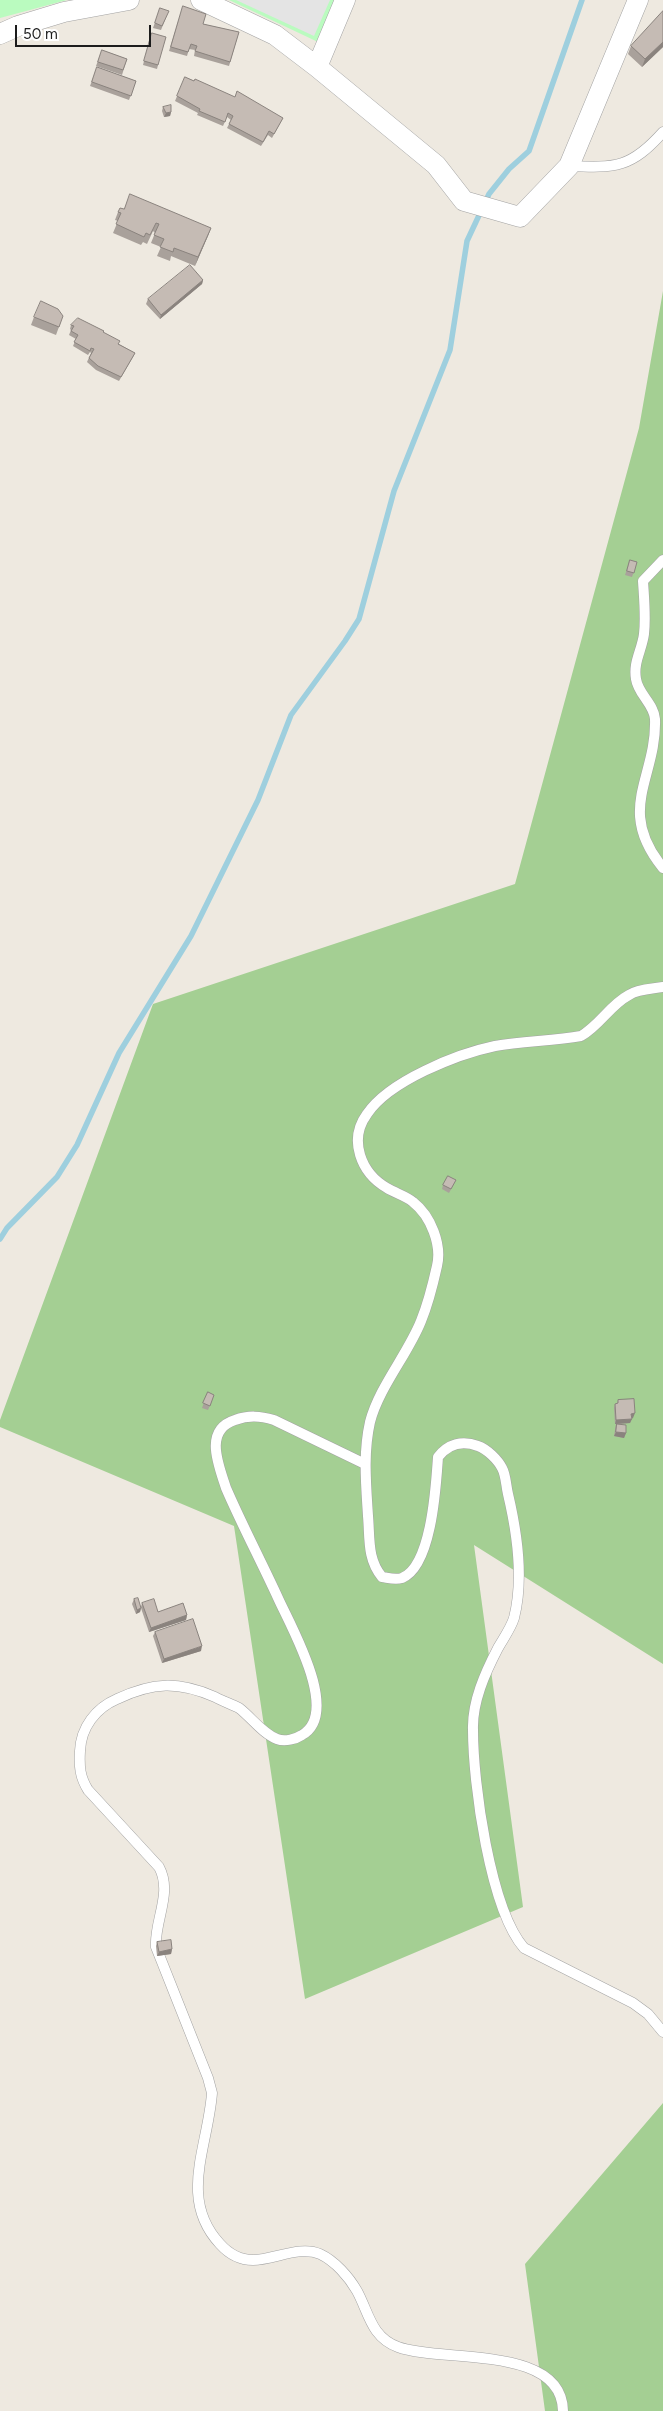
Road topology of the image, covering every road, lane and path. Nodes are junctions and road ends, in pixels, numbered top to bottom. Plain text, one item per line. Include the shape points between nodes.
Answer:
1 (129, 0) edge
2 (202, 0) edge
3 (345, 0) edge
4 (638, 0) edge
5 (0, 34) edge
6 (317, 67) junction
7 (663, 132) edge
8 (569, 166) junction
9 (663, 560) edge
10 (663, 868) edge
11 (663, 987) edge
12 (365, 1464) junction
13 (663, 2032) edge
14 (563, 2411) edge

1 - 5 street via 64,12
2 - 6 street via 275,35
3 - 6 street
4 - 8 street
6 - 8 street via 436,165 464,201 520,217
7 - 8 lane via 648,149 628,162 607,168
9 - 10 lane via 643,581 644,632 635,666 637,685 655,717 655,738 642,785 640,816 644,835
11 - 12 lane via 630,994 581,1036 496,1046 412,1076 366,1114 358,1137 361,1161 369,1173 386,1187 413,1201 422,1210 437,1241 439,1257 421,1321 371,1419
12 - 13 lane via 371,1558 382,1577 394,1579 409,1572 431,1528 438,1457 444,1450 456,1444 470,1443 482,1447 503,1469 518,1549 516,1604 513,1620 479,1691 472,1728 488,1855 505,1918 513,1936 524,1948 634,2003
12 - 14 lane via 274,1420 258,1416 230,1421 217,1433 217,1460 226,1488 305,1658 317,1694 316,1721 309,1731 287,1740 276,1739 238,1708 205,1693 176,1685 142,1688 97,1710 80,1744 80,1777 88,1790 159,1867 163,1878 164,1901 155,1935 156,1947 212,2093 197,2188 200,2213 208,2231 226,2250 248,2260 289,2254 319,2254 339,2268 357,2291 371,2325 389,2343 413,2352 493,2359 535,2370 549,2378 559,2391

